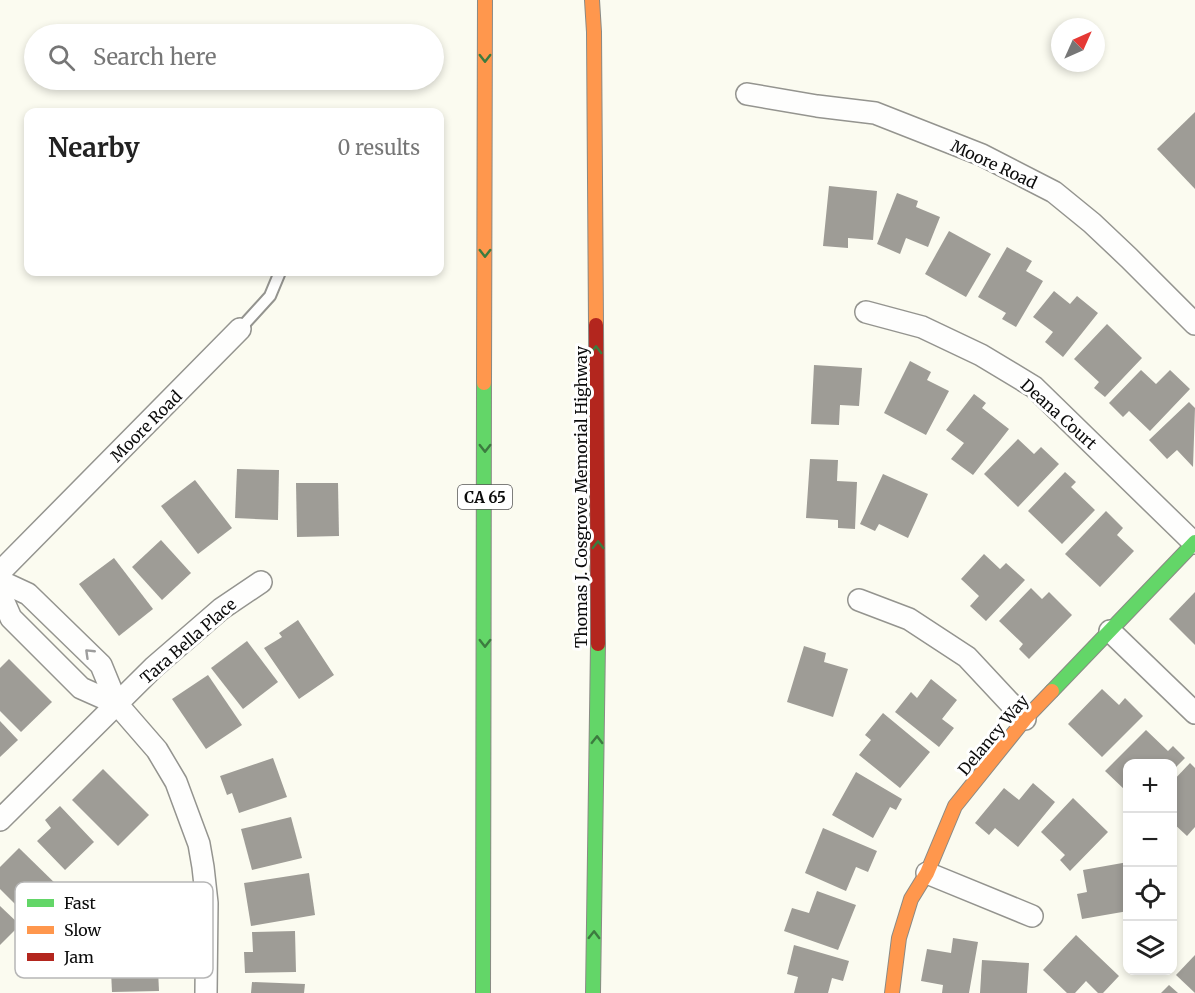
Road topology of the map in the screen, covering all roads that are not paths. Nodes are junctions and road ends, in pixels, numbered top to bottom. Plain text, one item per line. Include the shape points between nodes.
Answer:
1 (484, 0) edge
2 (592, 0) edge
3 (747, 94) dead end
4 (278, 276) edge
5 (866, 312) dead end
6 (1195, 324) edge
7 (240, 329) joint
8 (1195, 543) edge
9 (0, 572) edge
10 (0, 581) edge
11 (261, 582) dead end
12 (0, 593) edge
13 (859, 600) dead end
14 (1110, 631) junction
15 (117, 704) junction
16 (1195, 713) edge
17 (1026, 719) junction
18 (0, 820) edge
19 (927, 873) junction
20 (204, 882) edge
21 (1032, 916) dead end
22 (483, 993) edge
23 (593, 993) edge
24 (892, 993) edge

1 -> 22 main road, CA 65
23 -> 2 main road, Thomas J. Cosgrove Memorial Highway via 598,612
3 - 6 street, Moore Road via 875,113 982,154 1054,192 1092,223
4 - 7 lane, Moore Road via 270,296
5 - 8 street, Deana Court via 922,327 981,355 1034,387
7 - 9 street, Moore Road
8 - 14 main road, Delancy Way
15 -> 10 street via 101,665 28,594
11 - 15 street, Tara Bella Place via 221,609
12 - 15 street via 10,618 81,688
13 - 17 street via 909,619 967,657
14 - 16 street
14 - 17 main road, Delancy Way
15 - 18 street, Tara Bella Place
15 - 20 street via 157,750 176,782 199,844
17 - 19 main road, Delancy Way via 956,806
19 - 21 street
19 - 24 main road, Delancy Way via 911,899 902,928

